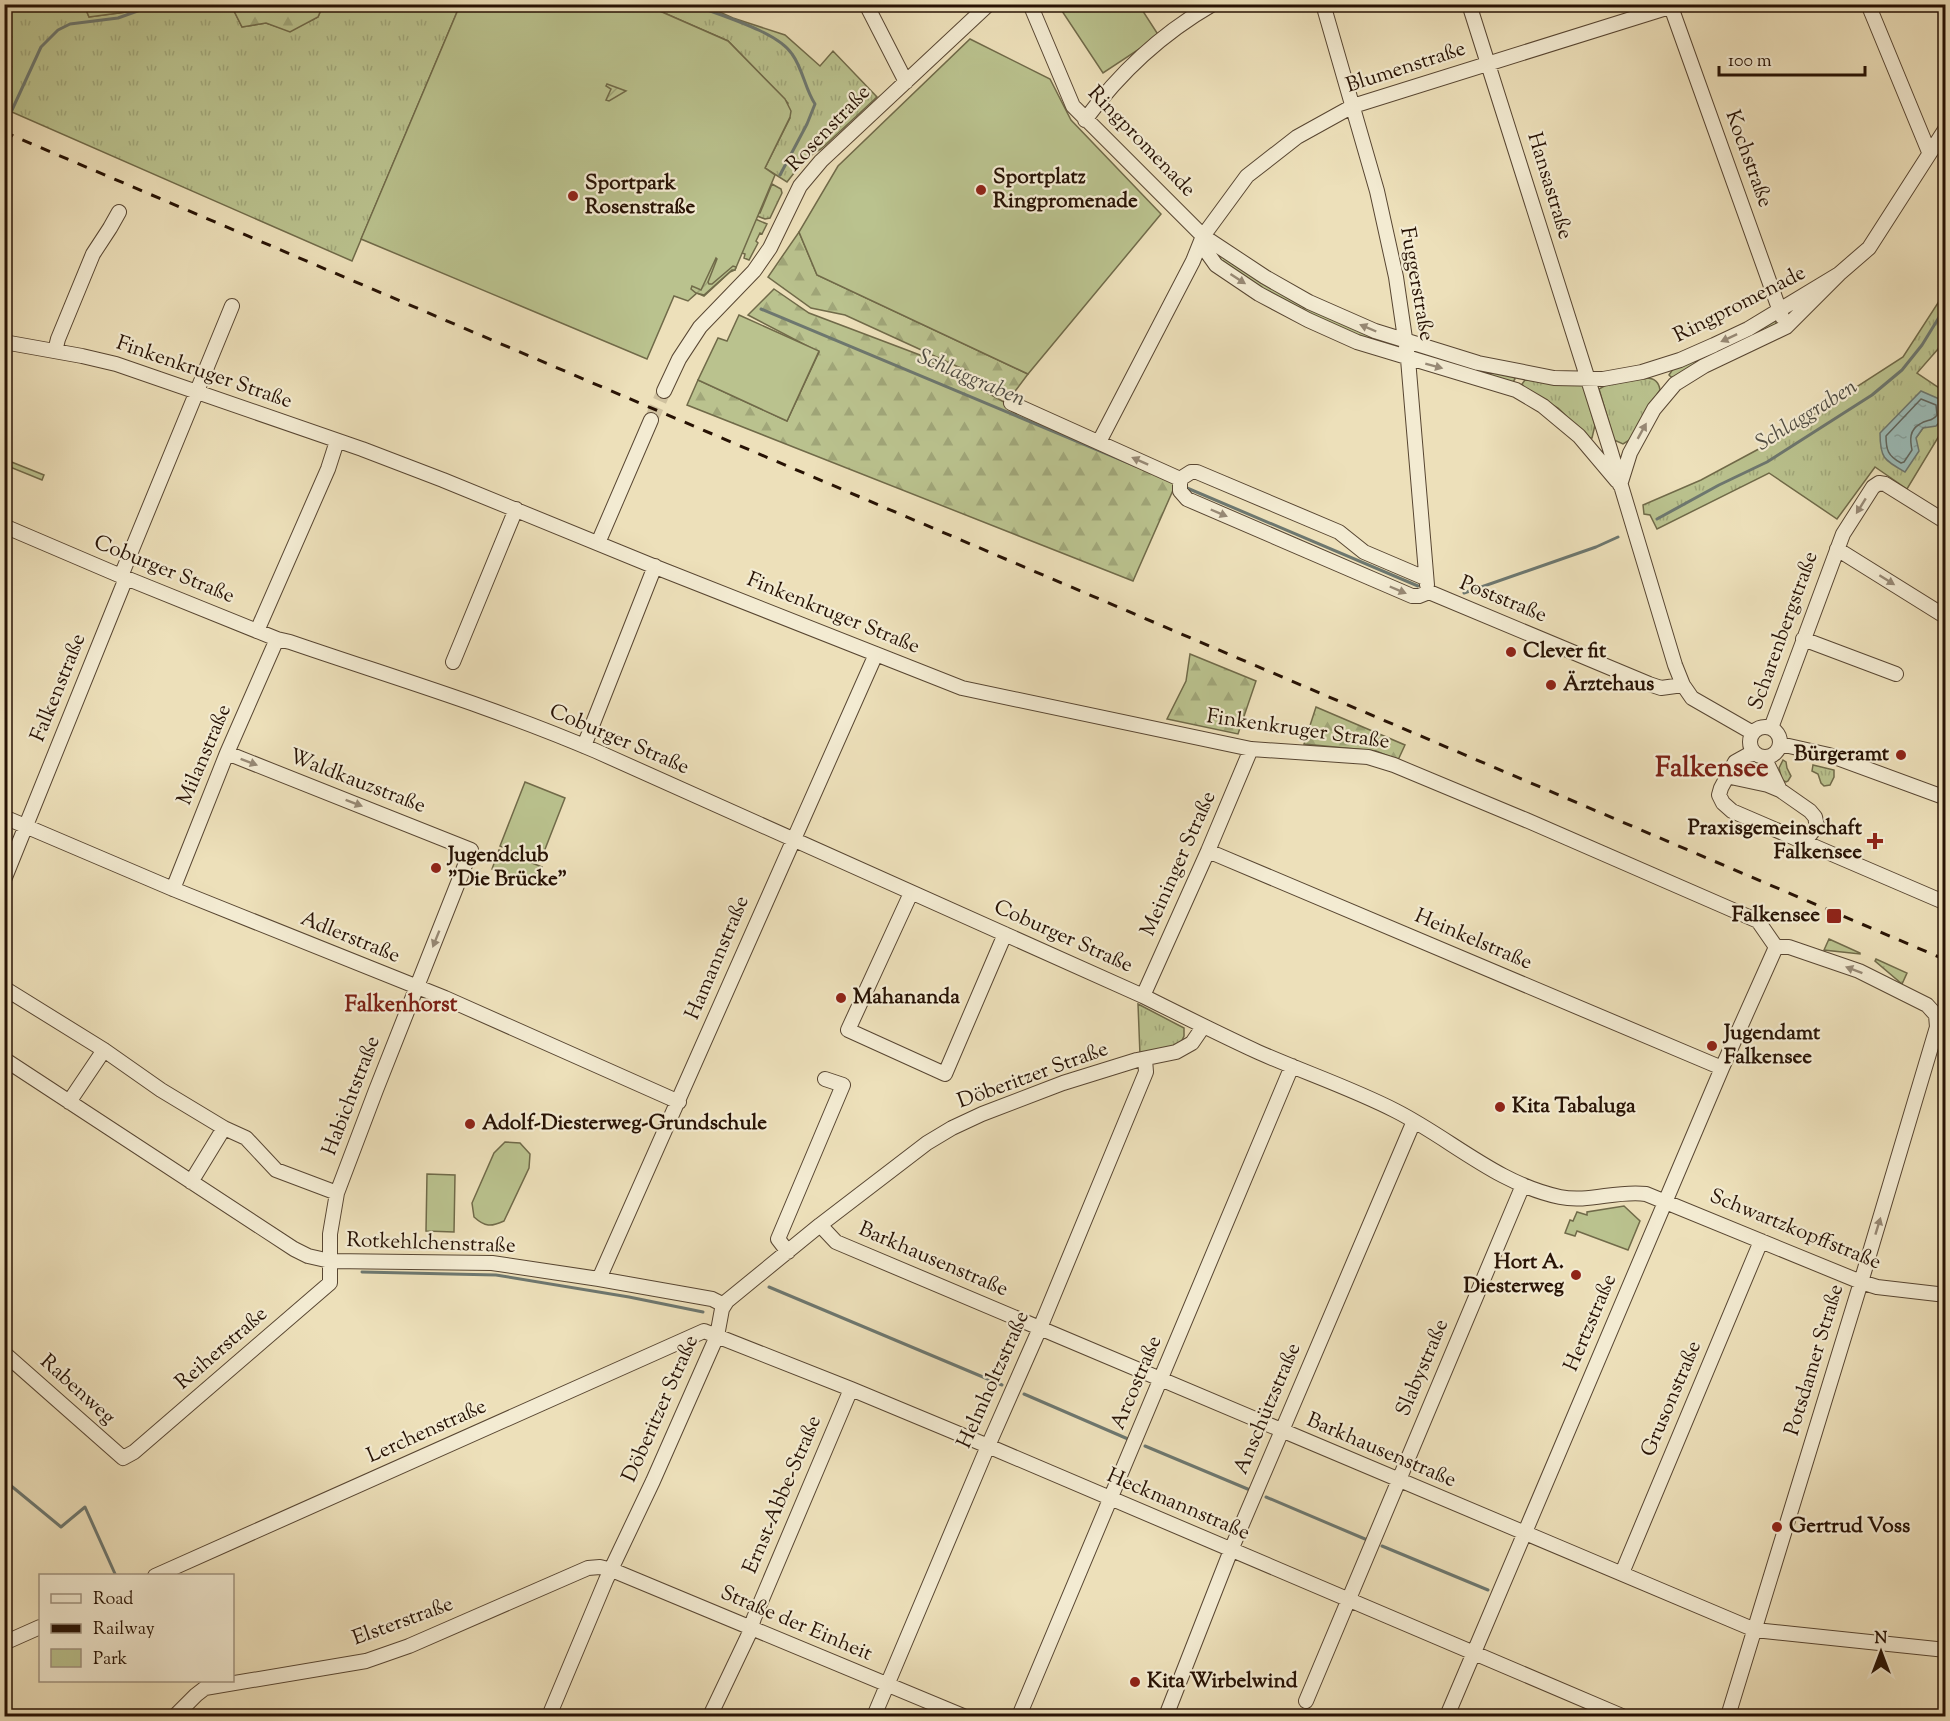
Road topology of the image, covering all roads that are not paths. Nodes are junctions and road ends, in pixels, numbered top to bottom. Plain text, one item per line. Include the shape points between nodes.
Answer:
1 (866, 4) edge
2 (989, 4) edge
3 (1030, 4) edge
4 (1213, 4) edge
5 (1323, 4) edge
6 (1469, 4) edge
7 (1868, 4) edge
8 (1674, 5) edge
9 (1488, 63) junction
10 (906, 82) junction
11 (1353, 106) junction
12 (1084, 120) junction
13 (1946, 128) edge
14 (1929, 152) junction
15 (119, 212) dead end
16 (1203, 236) junction
17 (1839, 274) junction
18 (232, 306) dead end
19 (1780, 310) junction
20 (1786, 327) junction
21 (1406, 340) junction
22 (4, 342) edge
23 (55, 351) junction
24 (1408, 359) junction
25 (1657, 367) junction
26 (1517, 370) junction
27 (1588, 379) junction
28 (1516, 390) junction
29 (1670, 390) junction
30 (664, 391) tunnel mouth
31 (195, 392) junction
32 (1011, 403) dead end
33 (651, 420) tunnel mouth
34 (1101, 439) junction
35 (337, 441) junction
36 (1180, 479) junction
37 (1620, 485) junction
38 (516, 509) junction
39 (1946, 522) edge
40 (4, 526) edge
41 (598, 543) junction
42 (1837, 549) junction
43 (655, 566) junction
44 (124, 577) junction
45 (1427, 585) junction
46 (1946, 617) edge
47 (257, 631) junction
48 (277, 639) junction
49 (1803, 639) junction
50 (876, 654) junction
51 (453, 662) dead end
52 (1896, 674) dead end
53 (1683, 685) junction
54 (1771, 728) junction
55 (1753, 733) junction
56 (1780, 744) junction
57 (584, 746) junction
58 (1251, 749) junction
59 (227, 753) junction
60 (1759, 754) junction
61 (1726, 776) junction
62 (1780, 790) junction
63 (1946, 798) edge
64 (4, 817) edge
65 (26, 827) junction
66 (793, 840) junction
67 (1797, 840) junction
68 (471, 850) joint
69 (1209, 851) junction
70 (4, 880) edge
71 (173, 889) junction
72 (911, 893) junction
73 (1946, 903) edge
74 (1005, 934) junction
75 (1776, 947) junction
76 (417, 987) junction
77 (4, 988) edge
78 (1143, 996) junction
79 (1203, 1027) junction
80 (104, 1050) junction
81 (4, 1059) edge
82 (1145, 1059) junction
83 (1292, 1066) junction
84 (1722, 1068) junction
85 (825, 1079) dead end
86 (69, 1102) junction
87 (679, 1102) junction
88 (1414, 1121) junction
89 (224, 1128) junction
90 (192, 1182) junction
91 (1523, 1185) junction
92 (337, 1193) junction
93 (1666, 1201) junction
94 (820, 1225) junction
95 (1761, 1241) junction
96 (788, 1252) junction
97 (330, 1261) junction
98 (599, 1279) junction
99 (1861, 1282) junction
100 (1946, 1295) edge
101 (724, 1305) junction
102 (1040, 1328) junction
103 (717, 1336) junction
104 (4, 1353) edge
105 (1161, 1380) junction
106 (851, 1389) junction
107 (1282, 1432) junction
108 (988, 1446) junction
109 (123, 1458) joint
110 (1398, 1481) junction
111 (1110, 1499) junction
112 (1524, 1534) junction
113 (1231, 1550) junction
114 (612, 1570) junction
115 (157, 1574) edge
116 (1622, 1574) junction
117 (1348, 1600) junction
118 (751, 1626) junction
119 (39, 1627) edge
120 (1755, 1630) junction
121 (4, 1643) edge
122 (1946, 1650) edge
123 (1473, 1654) junction
124 (888, 1685) junction
125 (1306, 1701) dead end
126 (4, 1716) edge
127 (9, 1716) edge
128 (175, 1716) edge
129 (549, 1716) edge
130 (710, 1716) edge
131 (874, 1716) edge
132 (963, 1716) edge
133 (1019, 1716) edge
134 (1166, 1716) edge
135 (1447, 1716) edge
136 (1622, 1716) edge
137 (1728, 1716) edge

1 - 10 street
2 - 10 street, Rosenstraße
3 - 12 street, Ringpromenade via 1073,106
4 - 12 street via 1133,63
5 - 11 street, Fuggerstraße
6 - 9 street, Hansastraße
7 - 14 street
8 - 9 street, Blumenstraße
8 - 19 street, Kochstraße
9 - 11 street, Blumenstraße
9 - 27 street, Hansastraße
10 - 30 street, Rosenstraße via 821,161 800,186 770,248 747,281 700,327
11 - 16 street, Blumenstraße via 1297,137 1247,177
11 - 21 street, Fuggerstraße via 1377,191
12 - 16 street, Ringpromenade
13 - 14 street, Ringpromenade
14 - 17 street, Ringpromenade via 1869,248
15 - 23 street via 93,254
21 -> 16 street, Ringpromenade via 1375,331 1310,302
16 -> 24 street, Ringpromenade via 1206,251 1216,266 1259,294 1357,342
16 - 34 street, Blumenstraße
17 - 19 street, Ringpromenade
17 - 20 street, Ringpromenade
18 - 31 street, Falkenstraße
19 - 20 street, Kochstraße
19 -> 25 street, Ringpromenade via 1748,329
20 - 29 street, Ringpromenade via 1704,366
21 - 24 street, Fuggerstraße
21 - 26 street, Ringpromenade via 1478,363
22 - 23 street, Finkenkruger Straße
23 - 31 street, Finkenkruger Straße via 116,364
24 -> 28 street, Ringpromenade
24 - 45 street, Fuggerstraße
25 - 27 street, Ringpromenade
25 - 29 street, Ringpromenade
26 - 27 street, Ringpromenade via 1554,378
26 - 28 street
27 - 37 street, Hansastraße
28 - 37 street, Ringpromenade via 1579,436
37 -> 29 street, Ringpromenade via 1630,453 1654,409
31 - 35 street, Finkenkruger Straße
31 - 44 street, Falkenstraße
32 - 34 street
33 - 41 street
36 -> 34 street
35 - 38 street, Finkenkruger Straße
35 - 47 street via 325,478
36 - 45 street, Poststraße via 1197,472 1339,532 1364,552
36 -> 45 street, Poststraße via 1180,491 1187,499 1412,596 1419,596
37 - 53 street
38 - 41 street, Finkenkruger Straße
38 - 51 street
39 -> 42 street, Scharenbergstraße via 1879,483 1855,515
40 - 44 street, Coburger Straße
41 - 43 street, Finkenkruger Straße
42 -> 46 street, Scharenbergstraße
42 - 49 street, Scharenbergstraße
43 - 50 street, Finkenkruger Straße
43 - 57 street
44 - 47 street, Coburger Straße
44 - 65 street, Falkenstraße
45 - 53 street, Poststraße via 1649,684 1661,688
47 - 48 street, Coburger Straße
48 - 57 street, Coburger Straße
48 - 59 street, Milanstraße
49 - 52 street
49 - 54 street, Scharenbergstraße
50 - 58 street, Finkenkruger Straße via 962,688
50 - 66 street, Hamannstraße
53 - 55 street via 1692,698
54 - 55 street via 1761,727
54 - 56 street via 1778,734
55 - 60 street via 1749,742
56 - 60 street via 1774,754
56 - 63 street via 1829,755
57 - 66 street, Coburger Straße
58 - 69 street, Meininger Straße
58 - 75 street, Finkenkruger Straße via 1368,757 1394,765 1758,921
59 -> 68 street, Waldkauzstraße
59 - 71 street, Milanstraße
60 - 61 street via 1735,762
60 - 62 street
61 - 62 street
61 - 67 street via 1719,795 1723,803 1732,811
62 - 67 street via 1815,817 1816,826 1809,836
64 - 65 street, Adlerstraße
65 - 70 street, Falkenstraße
65 - 71 street, Adlerstraße
66 - 72 street, Coburger Straße
66 - 87 street, Hamannstraße
67 - 73 street
68 -> 76 street, Habichtstraße
69 - 78 street, Meininger Straße
69 - 84 street, Heinkelstraße
71 - 76 street, Adlerstraße
72 - 74 street, Coburger Straße
72 - 74 street via 848,1030 945,1074
74 - 78 street, Coburger Straße
75 - 84 street, Hertzstraße
99 -> 75 street, Potsdamer Straße via 1937,1026 1936,1015 1927,1005 1859,972 1790,947
76 - 87 street, Adlerstraße
76 - 92 street, Habichtstraße
77 - 80 street
78 - 79 street, Coburger Straße
79 - 82 street, Döberitzer Straße via 1184,1048
79 - 83 street
80 - 86 street
80 - 89 street
81 - 86 street, Rotkehlchenstraße
82 - 94 street, Döberitzer Straße via 1064,1083 952,1128
82 - 102 street, Helmholtzstraße via 1146,1072
83 - 88 street via 1377,1101
83 - 105 street, Arcostraße
84 - 93 street, Hertzstraße
85 - 96 street via 843,1085 777,1239
86 - 90 street, Rotkehlchenstraße
87 - 98 street, Hamannstraße
88 - 91 street
88 - 107 street, Anschützstraße
89 - 90 street
89 - 92 street via 246,1138 276,1170
90 - 97 street, Rotkehlchenstraße via 294,1249
91 - 93 street via 1562,1198 1630,1191
91 - 110 street, Slabystraße
92 - 97 street, Habichtstraße
93 - 95 street, Schwartzkopffstraße
93 - 112 street, Hertzstraße
94 - 96 street, Döberitzer Straße
94 - 102 street, Barkhausenstraße via 836,1242
95 - 99 street, Schwartzkopffstraße
95 - 116 street, Grusonstraße
96 - 101 street, Döberitzer Straße
97 - 98 street, Rotkehlchenstraße via 492,1263
97 - 109 street, Reiherstraße via 330,1283
98 - 101 street, Rotkehlchenstraße via 712,1299
99 - 100 street, Schwartzkopffstraße
99 - 120 street, Potsdamer Straße
101 - 103 street, Döberitzer Straße
102 - 105 street, Barkhausenstraße
102 - 108 street, Helmholtzstraße
103 - 106 street, Heckmannstraße
103 - 114 street, Döberitzer Straße
103 - 115 street, Lerchenstraße via 704,1331
104 - 109 street, Rabenweg
105 - 107 street, Barkhausenstraße
105 - 111 street, Arcostraße
106 - 108 street, Heckmannstraße
106 - 118 street, Ernst-Abbe-Straße
107 - 110 street, Barkhausenstraße
107 - 113 street, Anschützstraße
108 - 111 street, Heckmannstraße
108 - 124 street, Helmholtzstraße
110 - 112 street, Barkhausenstraße
110 - 117 street, Slabystraße
111 - 113 street, Heckmannstraße
111 - 133 street, Arcostraße
112 - 116 street, Barkhausenstraße
112 - 123 street, Hertzstraße
113 - 117 street, Heckmannstraße
113 - 134 street, Anschützstraße
114 - 118 street, Straße der Einheit
114 - 128 street, Elsterstraße via 588,1568 410,1647 366,1661 205,1688
114 - 129 street, Döberitzer Straße
116 - 120 street, Barkhausenstraße
117 - 123 street, Heckmannstraße
117 - 125 street, Slabystraße
118 - 124 street, Straße der Einheit
118 - 130 street, Ernst-Abbe-Straße
119 - 121 street
120 - 122 street, Barkhausenstraße
120 - 137 street, Potsdamer Straße
123 - 135 street, Hertzstraße
123 - 136 street, Heckmannstraße
124 - 131 street, Helmholtzstraße
124 - 132 street, Straße der Einheit
126 - 127 street

